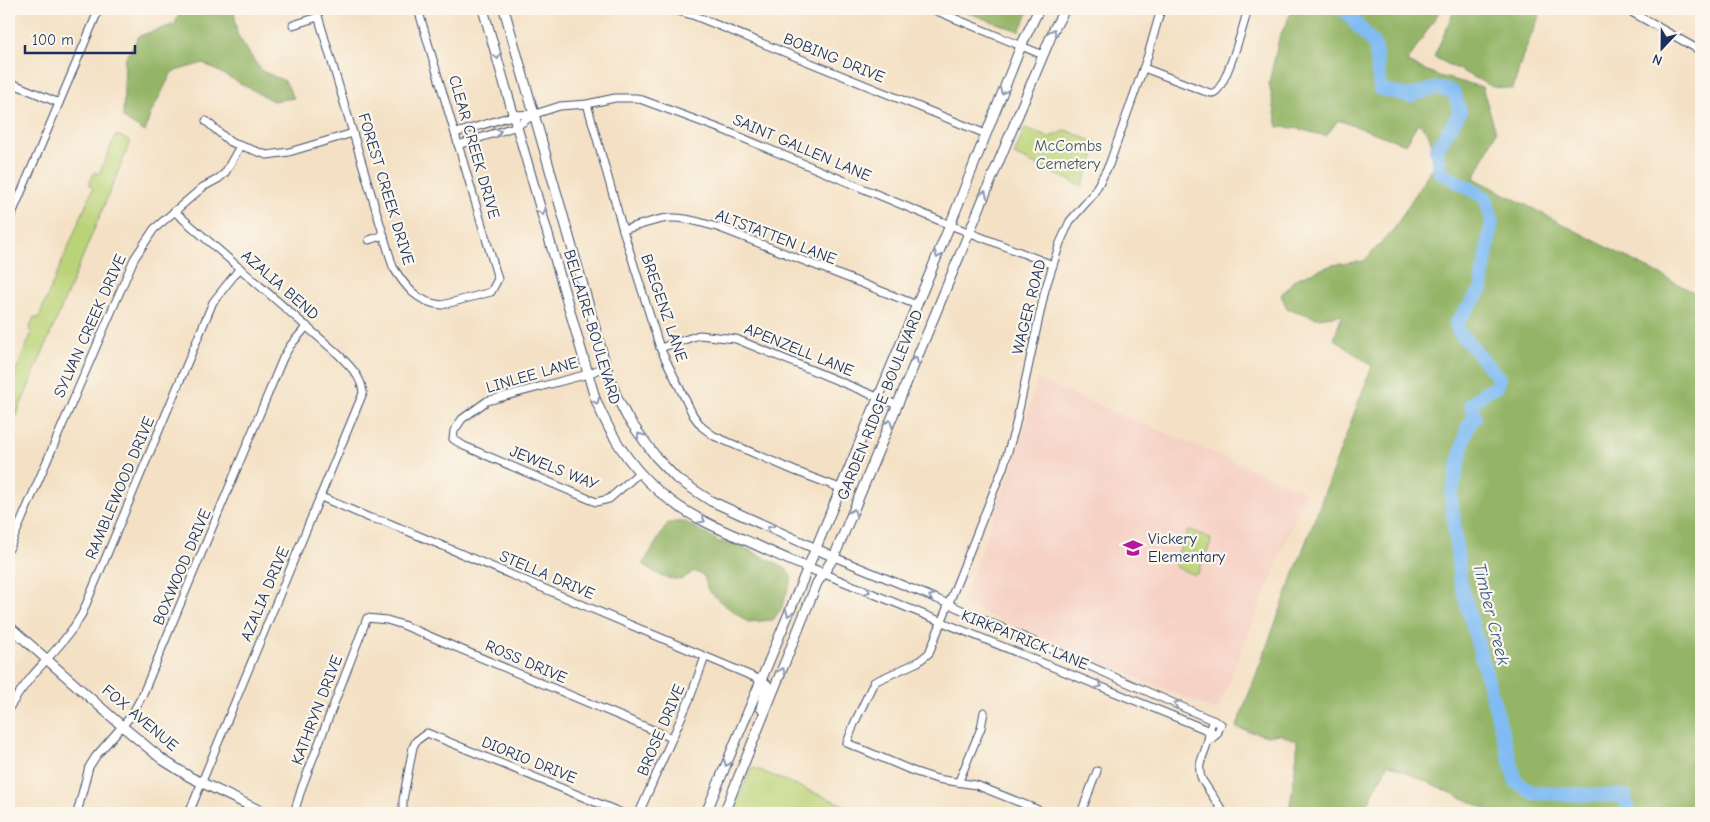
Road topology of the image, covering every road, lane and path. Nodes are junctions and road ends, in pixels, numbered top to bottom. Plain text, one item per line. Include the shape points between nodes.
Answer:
1 (99, 9) edge
2 (316, 9) edge
3 (418, 9) edge
4 (483, 9) edge
5 (504, 9) edge
6 (670, 9) edge
7 (932, 9) edge
8 (1039, 9) edge
9 (1065, 9) edge
10 (1161, 9) edge
11 (1248, 9) edge
12 (1626, 9) edge
13 (318, 17) junction
14 (293, 25) dead end
15 (1021, 46) junction
16 (1701, 51) edge
17 (1043, 55) junction
18 (1144, 68) junction
19 (9, 82) edge
20 (59, 103) junction
21 (587, 104) junction
22 (534, 114) junction
23 (514, 115) junction
24 (206, 122) dead end
25 (518, 126) junction
26 (353, 132) junction
27 (456, 133) junction
28 (986, 134) junction
29 (458, 145) junction
30 (240, 146) junction
31 (9, 195) edge
32 (18, 199) junction
33 (174, 211) junction
34 (9, 221) edge
35 (950, 225) junction
36 (623, 230) junction
37 (968, 232) junction
38 (384, 235) junction
39 (369, 240) dead end
40 (1053, 265) junction
41 (240, 268) junction
42 (490, 292) joint
43 (917, 305) junction
44 (307, 326) junction
45 (660, 348) junction
46 (606, 366) junction
47 (588, 374) junction
48 (362, 384) joint
49 (878, 398) junction
50 (897, 405) junction
51 (453, 439) joint
52 (640, 472) junction
53 (840, 488) junction
54 (321, 497) junction
55 (815, 548) junction
56 (9, 549) edge
57 (834, 557) junction
58 (807, 568) junction
59 (822, 574) junction
60 (949, 604) junction
61 (367, 618) joint
62 (942, 621) junction
63 (9, 626) edge
64 (706, 658) junction
65 (47, 660) junction
66 (761, 680) junction
67 (9, 708) edge
68 (984, 712) dead end
69 (1213, 720) junction
70 (122, 726) junction
71 (1208, 730) junction
72 (1217, 734) junction
73 (672, 738) junction
74 (753, 742) junction
75 (1207, 743) junction
76 (1097, 771) dead end
77 (959, 781) junction
78 (201, 783) junction
79 (77, 813) edge
80 (189, 813) edge
81 (265, 813) edge
82 (294, 813) edge
83 (403, 813) edge
84 (622, 813) edge
85 (639, 813) edge
86 (706, 813) edge
87 (724, 813) edge
88 (1046, 813) edge
89 (1081, 813) edge
90 (1224, 813) edge

1 - 20 street
2 - 13 street, FOREST CREEK DRIVE
3 - 27 street, CLEAR CREEK DRIVE
4 -> 23 main road, BELLAIRE BOULEVARD
5 - 22 main road, BELLAIRE BOULEVARD
6 - 28 street, BOBING DRIVE via 695,16
7 - 15 street
8 - 15 main road, GARDEN RIDGE BOULEVARD
17 -> 9 main road, GARDEN RIDGE BOULEVARD
10 - 18 street, WAGER ROAD
11 - 18 street via 1226,77 1217,92 1212,94
12 - 16 street
13 - 14 street
13 - 26 street, FOREST CREEK DRIVE
15 - 17 street
15 -> 28 main road, GARDEN RIDGE BOULEVARD
37 -> 17 main road, GARDEN RIDGE BOULEVARD
18 - 40 street, WAGER ROAD via 1108,164 1092,196 1070,221
19 - 20 street
20 - 32 street
21 - 22 street, SAINT GALLEN LANE via 560,106
21 - 35 street, SAINT GALLEN LANE via 615,98 637,98 726,131
21 - 36 street, BREGENZ LANE
22 - 23 street
22 - 25 street
22 - 46 main road, BELLAIRE BOULEVARD
23 - 25 main road, BELLAIRE BOULEVARD
23 - 27 street
24 - 30 street
29 -> 25 street
25 -> 47 main road, BELLAIRE BOULEVARD
26 - 30 street via 276,155
26 - 38 street, FOREST CREEK DRIVE
27 - 29 street, CLEAR CREEK DRIVE
28 - 35 main road, GARDEN RIDGE BOULEVARD
29 - 42 street, CLEAR CREEK DRIVE via 496,269 498,279
30 - 33 street, SYLVAN CREEK DRIVE via 226,173
31 - 32 street
32 - 34 street
33 - 41 street, AZALIA BEND
33 - 56 street, SYLVAN CREEK DRIVE via 154,229 134,259
35 - 37 street, SAINT GALLEN LANE
35 -> 43 main road, GARDEN RIDGE BOULEVARD
36 - 43 street, ALTSTATTEN LANE via 669,218 699,222
36 - 45 street, BREGENZ LANE
37 - 40 street, SAINT GALLEN LANE
50 -> 37 main road, GARDEN RIDGE BOULEVARD
38 - 39 street
38 - 42 street, FOREST CREEK DRIVE via 393,267 404,286 422,299 442,305
40 - 60 street, WAGER ROAD via 1003,468
41 - 44 street, AZALIA BEND
41 - 65 street, RAMBLEWOOD DRIVE via 213,302 82,614
43 - 49 main road, GARDEN RIDGE BOULEVARD
44 - 48 street, AZALIA BEND via 353,369
44 - 70 street, BOXWOOD DRIVE via 284,358 142,696
45 - 49 street, APENZELL LANE via 699,335 736,339
45 - 53 street, BREGENZ LANE via 702,427 714,436
46 - 47 street, LINLEE LANE
55 -> 46 main road, BELLAIRE BOULEVARD via 711,502 676,478 627,417
47 - 51 street, LINLEE LANE via 487,401 462,419 454,430
47 -> 52 main road, BELLAIRE BOULEVARD via 594,398 610,432
48 - 54 street, AZALIA DRIVE via 359,405
49 - 50 street, APENZELL LANE
49 - 53 main road, GARDEN RIDGE BOULEVARD
57 -> 50 main road, GARDEN RIDGE BOULEVARD
51 - 52 street, JEWELS WAY via 596,502 609,499
52 -> 58 main road, BELLAIRE BOULEVARD via 671,501 692,514
53 - 55 main road, GARDEN RIDGE BOULEVARD
54 - 64 street, STELLA DRIVE
54 - 78 street, AZALIA DRIVE
55 - 57 main road, BELLAIRE BOULEVARD
55 - 58 main road, GARDEN RIDGE BOULEVARD
57 - 59 main road, GARDEN RIDGE BOULEVARD
60 -> 57 street, KIRKPATRICK LANE
58 - 59 main road, BELLAIRE BOULEVARD
58 -> 66 main road, GARDEN RIDGE BOULEVARD
59 -> 62 street, KIRKPATRICK LANE
74 -> 59 main road, GARDEN RIDGE BOULEVARD
60 - 62 street, WAGER ROAD
69 -> 60 street, KIRKPATRICK LANE
61 - 73 street, ROSS DRIVE via 403,625
61 - 82 street, KATHRYN DRIVE
62 -> 71 street, KIRKPATRICK LANE
62 - 77 street, WAGER ROAD via 929,653 918,662 874,682 847,743 913,771 937,779
63 - 65 main road, FOX AVENUE
64 - 66 street, STELLA DRIVE
64 - 73 street, BROSE DRIVE
65 - 67 street, RAMBLEWOOD DRIVE
65 - 70 main road, FOX AVENUE
66 - 74 main road via 766,685 765,696
66 -> 86 main road, GARDEN RIDGE BOULEVARD
68 - 77 street via 981,728
69 - 71 street
69 - 72 street, KIRKPATRICK LANE via 1221,724
70 - 78 main road, FOX AVENUE via 163,760
70 - 79 street, BOXWOOD DRIVE via 90,767
71 - 72 street, KIRKPATRICK LANE
71 - 75 street
72 - 75 street
73 - 85 street, BROSE DRIVE
74 - 87 main road, GARDEN RIDGE BOULEVARD
75 - 90 street via 1200,760 1200,775
76 - 89 street
77 - 88 street via 993,790
78 - 80 street, AZALIA DRIVE
78 - 81 main road, FOX AVENUE
83 - 84 street, DIORIO DRIVE via 413,747 427,733

